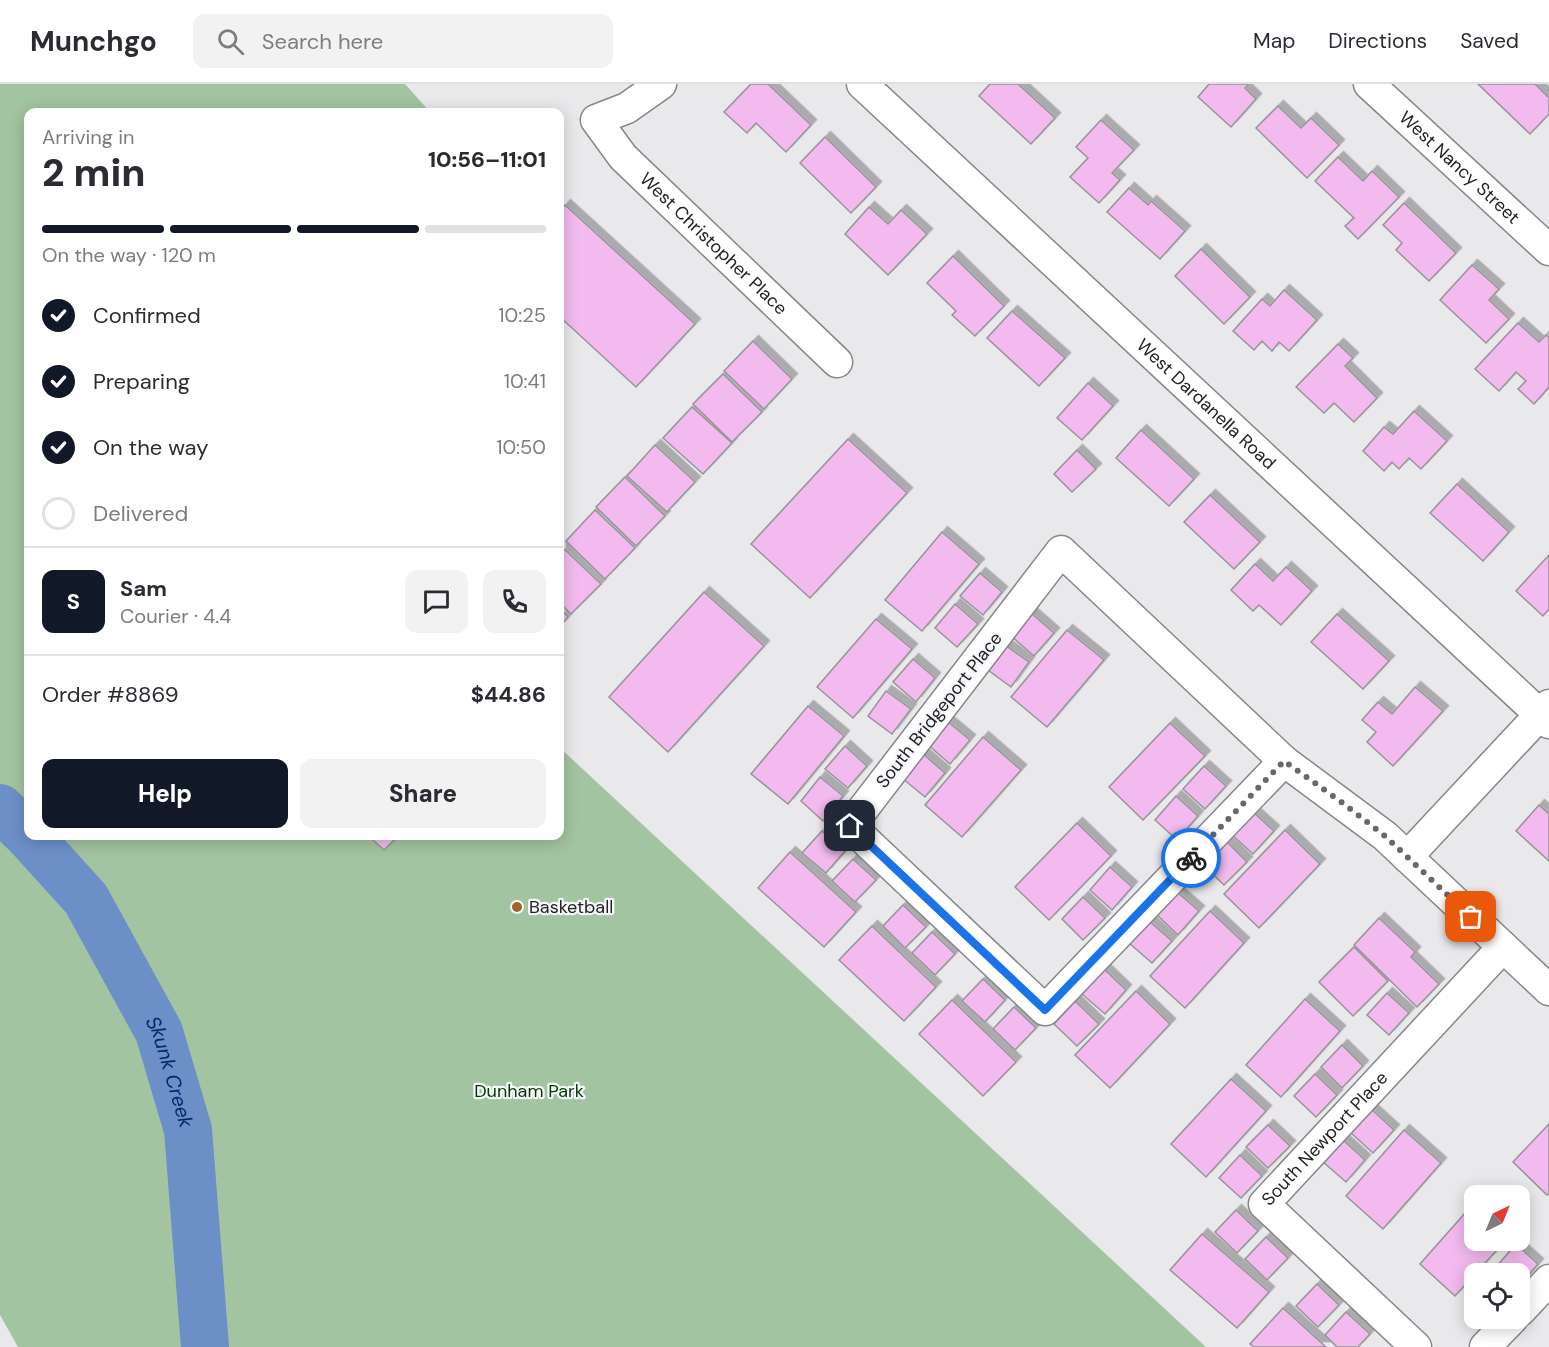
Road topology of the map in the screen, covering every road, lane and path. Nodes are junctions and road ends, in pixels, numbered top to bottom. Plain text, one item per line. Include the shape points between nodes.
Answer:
1 (661, 84) edge
2 (862, 84) edge
3 (1369, 84) edge
4 (1549, 250) edge
5 (837, 362) dead end
6 (1546, 715) edge
7 (1284, 761) junction
8 (1407, 857) junction
9 (1503, 947) junction
10 (1549, 990) edge
11 (1549, 1280) edge
12 (1530, 1300) edge
13 (1502, 1329) edge
14 (1416, 1347) edge
15 (1485, 1347) edge

1 - 5 street, West Christopher Place via 627,108 596,120 623,157
2 - 6 street, West Dardanella Road
3 - 4 street, West Nancy Street
6 - 8 street
7 - 7 street, South Bridgeport Place via 1061,551 850,826 1045,1010
7 - 8 street, South Bridgeport Place via 1385,836
8 - 9 street
9 - 10 street
9 - 14 street, South Newport Place via 1264,1204
11 - 12 street
13 - 15 street

